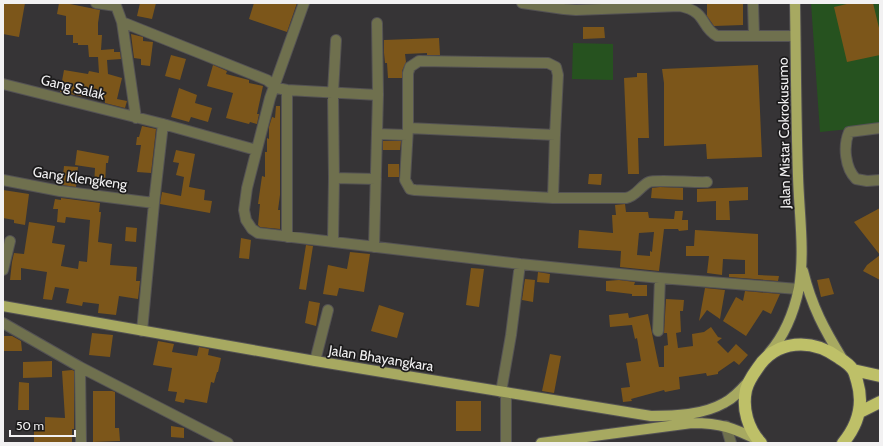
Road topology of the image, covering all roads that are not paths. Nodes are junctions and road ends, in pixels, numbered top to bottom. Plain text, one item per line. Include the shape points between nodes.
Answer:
1 (96, 3) edge
2 (304, 3) edge
3 (522, 3) edge
4 (753, 3) edge
5 (795, 3) edge
6 (115, 4) edge
7 (552, 5) edge
8 (122, 22) junction
9 (377, 23) dead end
10 (754, 36) junction
11 (796, 36) junction
12 (336, 40) dead end
13 (3, 84) edge
14 (274, 85) junction
15 (286, 90) junction
16 (333, 92) junction
17 (378, 95) junction
18 (136, 118) junction
19 (163, 124) junction
20 (880, 128) edge
21 (408, 131) junction
22 (377, 134) junction
23 (555, 134) junction
24 (256, 150) junction
25 (334, 178) junction
26 (376, 179) junction
27 (3, 180) edge
28 (880, 180) edge
29 (707, 182) dead end
30 (553, 198) junction
31 (154, 203) junction
32 (287, 237) junction
33 (10, 241) dead end
34 (333, 242) junction
35 (374, 247) junction
36 (802, 263) junction
37 (520, 264) junction
38 (3, 270) edge
39 (660, 278) junction
40 (798, 289) junction
41 (3, 306) edge
42 (21, 309) junction
43 (328, 310) dead end
44 (6, 325) edge
45 (142, 331) junction
46 (658, 331) dead end
47 (763, 359) junction
48 (315, 361) junction
49 (843, 361) junction
50 (80, 367) junction
51 (853, 370) junction
52 (880, 376) edge
53 (748, 382) junction
54 (504, 393) junction
55 (880, 402) edge
56 (860, 412) junction
57 (635, 414) junction
58 (726, 426) junction
59 (636, 430) junction
60 (761, 442) edge
61 (81, 443) edge
62 (228, 443) edge
63 (506, 443) edge
64 (541, 443) edge
65 (731, 443) edge
66 (844, 443) edge

1 - 6 street
2 - 14 street
3 - 7 street
4 - 10 street
5 - 11 main road, Jalan Mistar Cokrokusumo
6 - 8 street
7 - 10 street via 576,10 680,6 689,8 701,16 717,36
8 - 14 street
8 - 18 street
9 - 17 street
10 - 11 street
11 - 36 main road, Jalan Mistar Cokrokusumo
12 - 16 street
13 - 18 street, Gang Salak
14 - 15 street
14 - 24 street
15 - 16 street
15 - 32 street
16 - 17 street
16 - 25 street
17 - 22 street
18 - 19 street, Gang Salak
19 - 24 street, Gang Salak
19 - 31 street
20 - 28 street via 849,132 846,138 849,169 856,179
21 - 22 street
21 - 23 street
21 - 23 street via 408,73 410,67 419,61 548,63 556,67 558,75
21 - 30 street via 405,180 410,189
22 - 26 street
23 - 30 street
24 - 32 street via 247,188 244,210 246,222 258,233
25 - 26 street
25 - 34 street
26 - 35 street
27 - 31 street, Gang Klengkeng via 60,191
29 - 30 street via 650,181 636,195 626,198
31 - 45 street
32 - 34 street
33 - 38 street
34 - 35 street
35 - 37 street
36 - 40 main road, Jalan Mistar Cokrokusumo
36 - 49 main road, Jalan Mistar Cokrokusumo via 815,310
37 - 39 street
37 - 54 street
39 - 40 street
39 - 46 street
40 - 47 main road, Jalan Mistar Cokrokusumo via 787,326 777,344
41 - 42 main road, Jalan Bhayangkara
42 - 44 street via 8,312
42 - 45 main road, Jalan Bhayangkara
43 - 48 street
44 - 50 street
45 - 48 main road, Jalan Bhayangkara
47 - 49 highway via 778,349 795,344 829,350
47 - 53 highway
48 - 54 main road, Jalan Bhayangkara
49 - 51 highway
50 - 61 street
50 - 62 street
51 - 52 highway
51 - 56 highway via 859,386
53 - 57 main road, Jalan Bhayangkara via 724,403 706,410 671,416
53 - 60 highway via 744,398 745,414
54 - 57 main road, Jalan Bhayangkara
54 - 63 street
55 - 56 highway
56 - 66 highway via 854,430
57 - 59 main road
58 - 59 main road via 692,423
58 - 60 main road
58 - 65 street
59 - 64 main road

